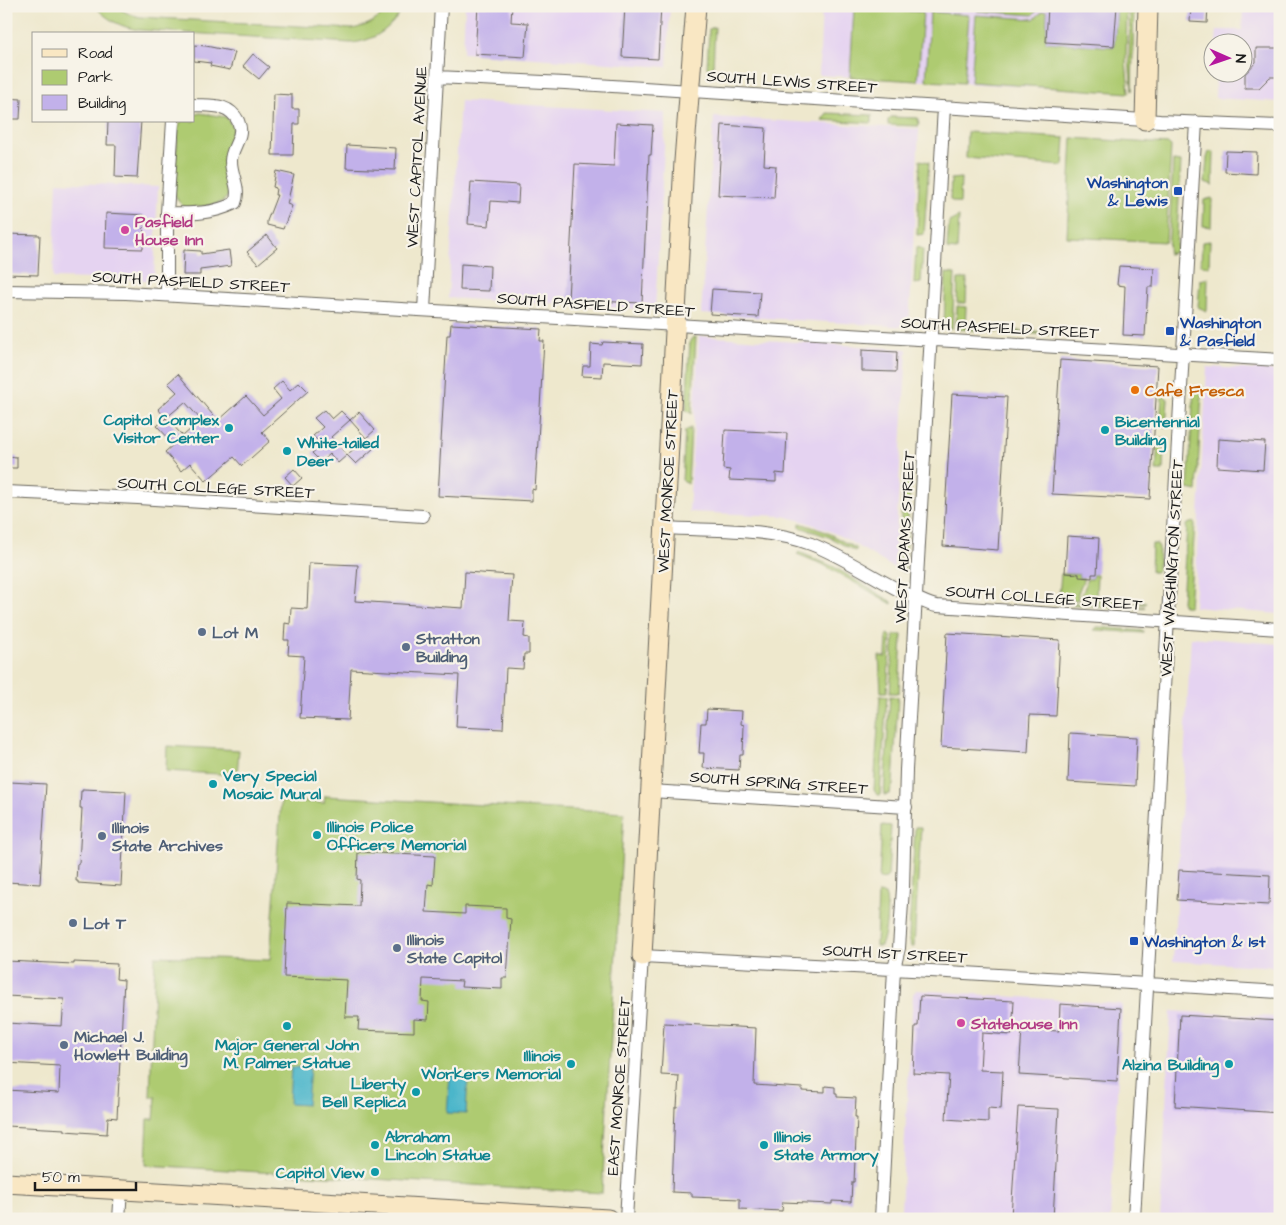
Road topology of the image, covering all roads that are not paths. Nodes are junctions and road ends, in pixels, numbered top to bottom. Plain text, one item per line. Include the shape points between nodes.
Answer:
1 (441, 6) edge
2 (696, 6) edge
3 (1148, 6) edge
4 (437, 77) junction
5 (690, 91) junction
6 (195, 105) edge
7 (944, 107) junction
8 (1145, 120) junction
9 (173, 122) edge
10 (1196, 122) junction
11 (1280, 126) edge
12 (167, 213) junction
13 (6, 291) edge
14 (167, 295) junction
15 (424, 310) junction
16 (676, 325) junction
17 (931, 339) junction
18 (1183, 354) junction
19 (1280, 360) edge
20 (6, 492) edge
21 (423, 516) dead end
22 (664, 528) junction
23 (916, 598) junction
24 (1167, 622) junction
25 (1280, 630) edge
26 (651, 791) junction
27 (906, 807) junction
28 (642, 956) junction
29 (894, 969) junction
30 (1147, 984) junction
31 (1280, 992) edge
32 (6, 1182) edge
33 (121, 1188) junction
34 (373, 1212) edge
35 (119, 1219) edge
36 (608, 1219) edge
37 (626, 1219) edge
38 (881, 1219) edge
39 (1134, 1219) edge

1 - 4 street, WEST CAPITOL AVENUE
2 - 5 street, WEST MONROE STREET
3 - 8 street
4 - 5 street, SOUTH LEWIS STREET
4 - 15 street, WEST CAPITOL AVENUE
5 - 7 street, SOUTH LEWIS STREET
5 - 16 street, WEST MONROE STREET
6 - 12 street via 227,108 240,124 231,161 237,197 234,203 215,211
7 - 8 street, SOUTH LEWIS STREET
7 - 17 street, WEST ADAMS STREET
8 - 10 street, SOUTH LEWIS STREET
9 - 12 street
10 - 11 street, SOUTH LEWIS STREET
10 - 18 street, WEST WASHINGTON STREET
12 - 14 street
13 - 14 street, SOUTH PASFIELD STREET
14 - 15 street, SOUTH PASFIELD STREET
15 - 16 street, SOUTH PASFIELD STREET
16 - 17 street, SOUTH PASFIELD STREET
16 - 22 street, WEST MONROE STREET
17 - 18 street, SOUTH PASFIELD STREET
17 - 23 street, WEST ADAMS STREET
18 - 19 street, SOUTH PASFIELD STREET
18 - 24 street, WEST WASHINGTON STREET
20 - 21 street, SOUTH COLLEGE STREET
22 - 23 street, SOUTH COLLEGE STREET via 784,536 833,554
22 - 26 street, WEST MONROE STREET
23 - 24 street, SOUTH COLLEGE STREET via 933,605 956,608
23 - 27 street, WEST ADAMS STREET
24 - 25 street, SOUTH COLLEGE STREET
24 - 30 street, WEST WASHINGTON STREET
26 - 27 street, SOUTH SPRING STREET
26 - 28 street, WEST MONROE STREET
27 - 29 street, WEST ADAMS STREET via 899,948
28 - 29 street, SOUTH 1ST STREET
28 - 37 street, EAST MONROE STREET
29 - 30 street, SOUTH 1ST STREET
29 - 38 street, WEST ADAMS STREET
30 - 31 street, SOUTH 1ST STREET
30 - 39 street, WEST WASHINGTON STREET
32 - 33 street
33 - 34 street
33 - 35 street
34 - 36 street

